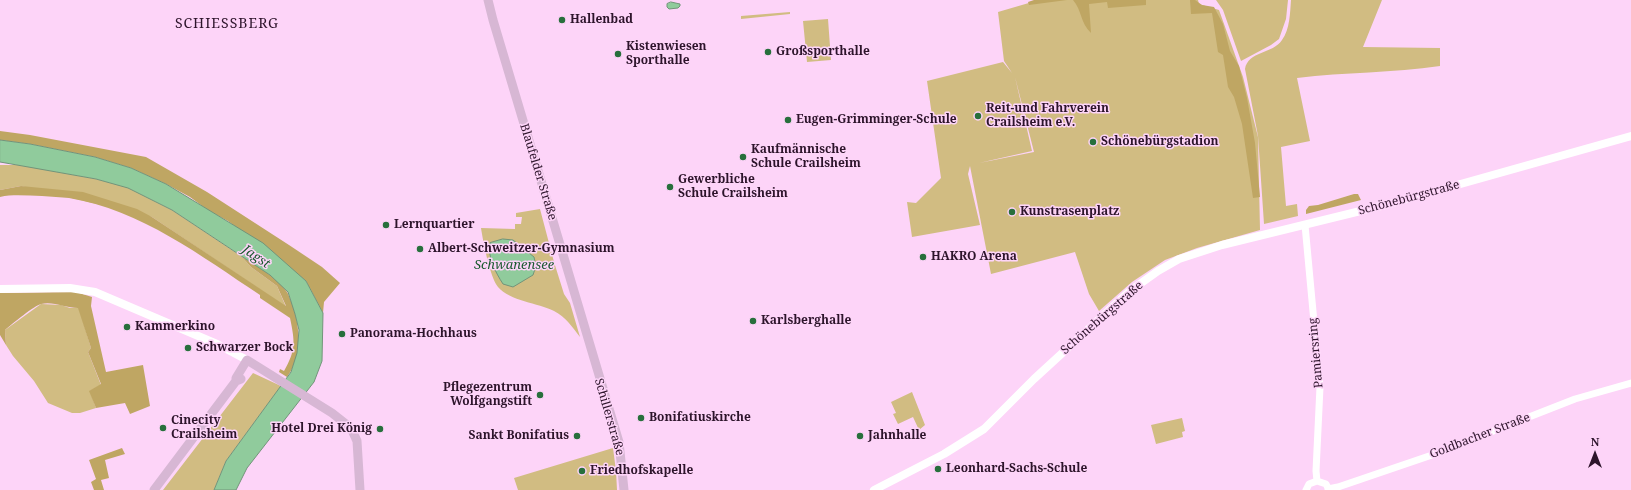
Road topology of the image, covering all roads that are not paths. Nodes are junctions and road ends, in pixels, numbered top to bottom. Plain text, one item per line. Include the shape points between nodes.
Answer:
1 (488, 0) edge
2 (1631, 136) edge
3 (1305, 224) junction
4 (0, 289) edge
5 (588, 344) joint
6 (249, 361) junction
7 (1631, 383) edge
8 (1317, 481) junction
9 (1329, 489) edge
10 (154, 490) edge
11 (360, 490) edge
12 (624, 490) edge
13 (874, 490) edge
14 (1306, 490) edge

1 - 5 main road, Blaufelder Straße
2 - 3 main road, Schönebürgstraße via 1502,174
3 - 8 street, Pamiersring via 1320,387
3 - 13 main road, Schönebürgstraße via 1200,252 1179,259 1158,271 1130,291 1090,327 984,429 944,454
4 - 6 main road via 70,288 95,292 217,344
5 - 12 main road, Schillerstraße via 618,442
6 - 10 main road via 240,380 236,381
6 - 11 main road via 332,413 351,428 358,448
7 - 9 street, Goldbacher Straße via 1575,399 1432,455
8 - 9 street, Goldbacher Straße
8 - 14 street via 1309,484

